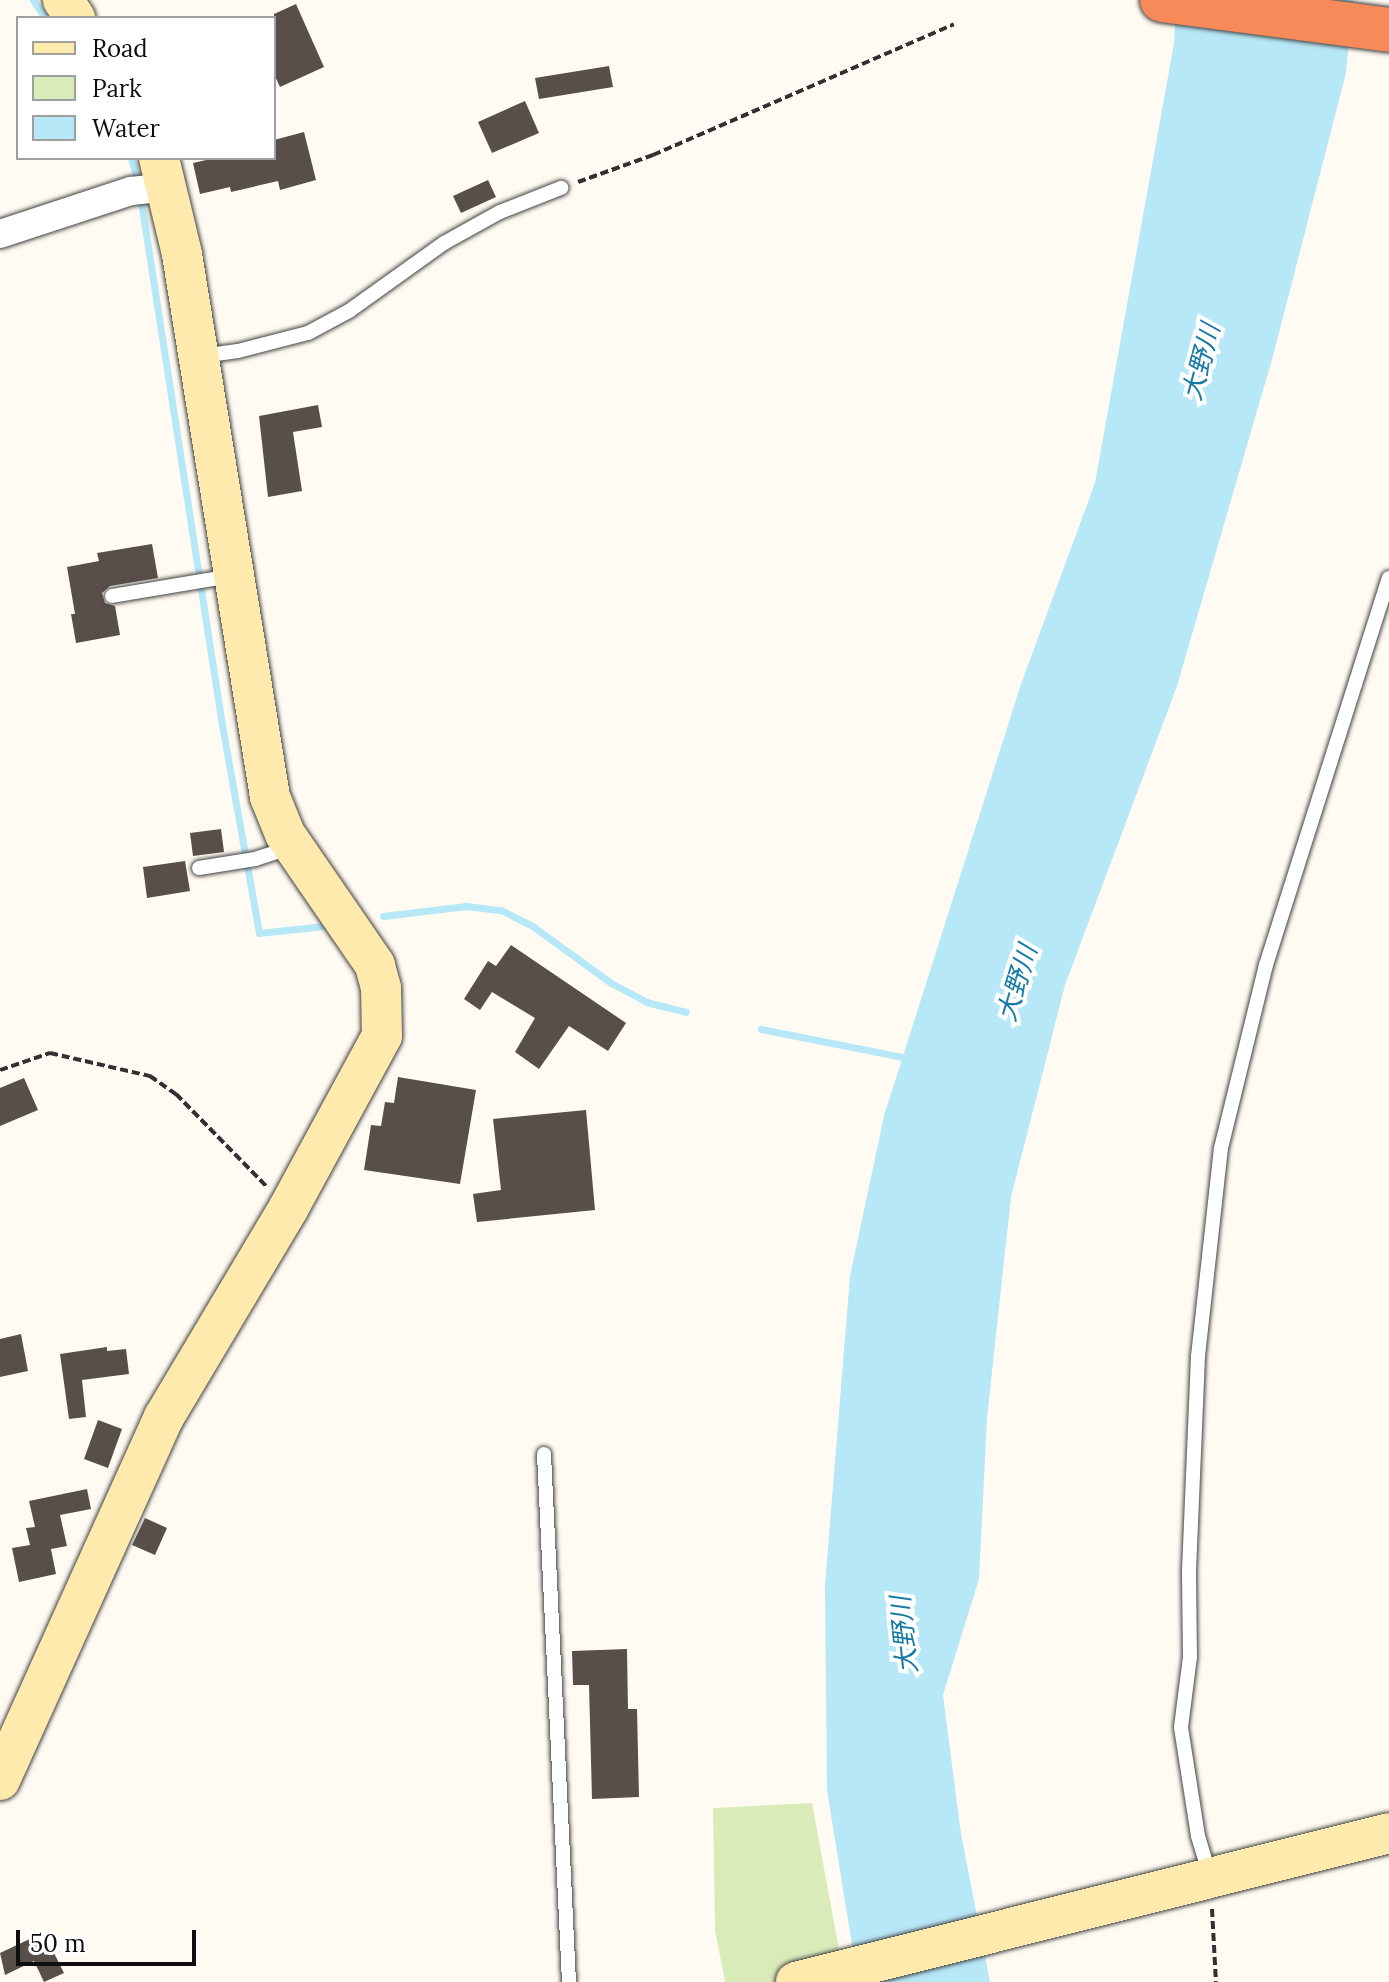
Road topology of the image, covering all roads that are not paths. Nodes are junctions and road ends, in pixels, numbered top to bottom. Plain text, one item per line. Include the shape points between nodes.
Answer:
1 (1162, 0) edge
2 (1389, 30) edge
3 (151, 181) edge
4 (561, 188) road end
5 (0, 234) edge
6 (198, 356) junction
7 (222, 578) junction
8 (1389, 578) edge
9 (112, 596) dead end
10 (293, 847) junction
11 (199, 868) dead end
12 (544, 1454) dead end
13 (0, 1780) edge
14 (1389, 1833) edge
15 (1194, 1882) junction
16 (569, 1982) edge
17 (796, 1982) edge

1 - 2 highway
3 - 5 street
3 - 6 street via 182,254
4 - 6 lane via 500,212 444,243 349,311 308,333
6 - 7 street
7 - 9 lane
7 - 10 street via 270,797
8 - 15 lane via 1266,965 1221,1148 1198,1356 1190,1657 1181,1727 1198,1836
10 - 11 lane
10 - 13 street via 375,965 382,1036 288,1209 164,1417
12 - 16 lane
14 - 15 street
15 - 17 street

